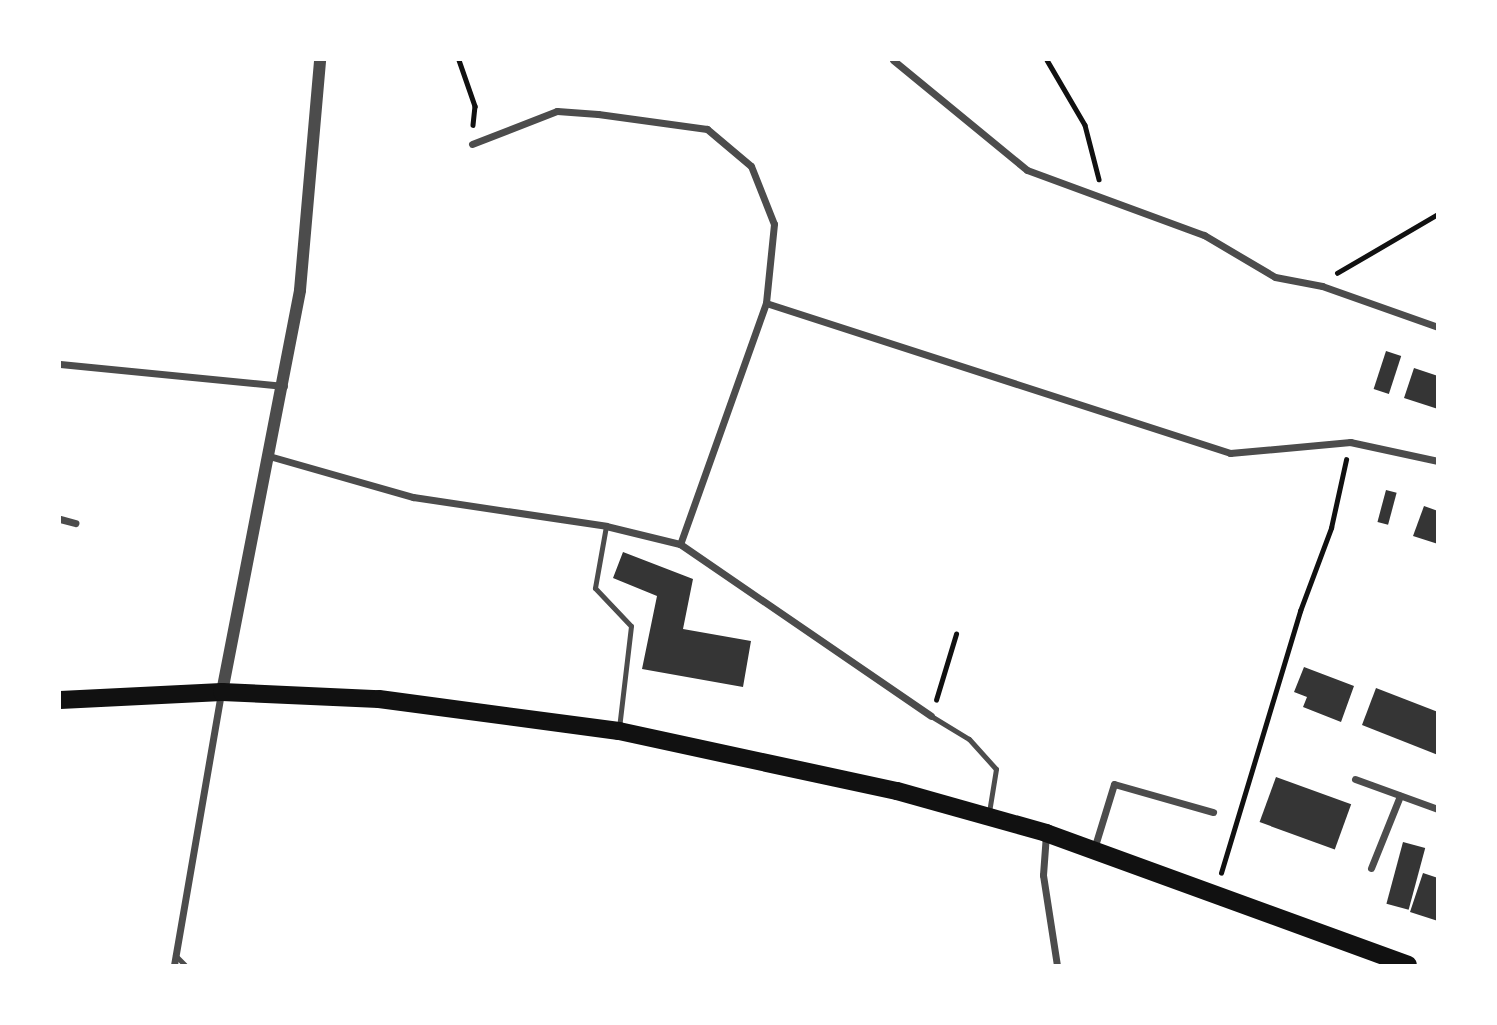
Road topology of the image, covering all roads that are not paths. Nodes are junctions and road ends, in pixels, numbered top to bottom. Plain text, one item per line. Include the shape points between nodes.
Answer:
1 (320, 60) edge
2 (893, 60) edge
3 (472, 144) road end
4 (766, 303) junction
5 (1437, 327) edge
6 (60, 364) edge
7 (285, 386) junction
8 (269, 456) junction
9 (1437, 461) edge
10 (60, 519) edge
11 (75, 523) dead end
12 (606, 526) junction
13 (680, 544) junction
14 (222, 692) junction
15 (60, 700) edge
16 (931, 716) joint
17 (619, 731) junction
18 (1355, 779) dead end
19 (1400, 796) junction
20 (1437, 809) edge
21 (1213, 812) dead end
22 (988, 816) junction
23 (1046, 833) junction
24 (1094, 850) junction
25 (1371, 868) dead end
26 (175, 955) junction
27 (174, 965) edge
28 (185, 965) edge
29 (1057, 965) edge
30 (1408, 965) edge

1 - 7 street via 300,290
2 - 5 street via 1027,170 1204,235 1275,277 1319,285
3 - 4 street via 557,111 707,129 751,166 774,225
4 - 9 street via 1230,453 1350,442
4 - 13 street
6 - 7 street
7 - 8 street
8 - 12 street via 413,497
8 - 14 street
10 - 11 street
12 - 13 street
12 - 17 lane via 595,588 631,626
13 - 16 street
14 - 15 main road
14 - 17 main road via 379,699
14 - 26 street
16 - 22 lane via 969,739 996,769
17 - 22 main road
18 - 19 street
19 - 20 street
19 - 25 street
21 - 24 street via 1114,784
22 - 23 main road
23 - 24 main road
23 - 29 street via 1043,874
24 - 30 main road
26 - 27 street
26 - 28 lane

